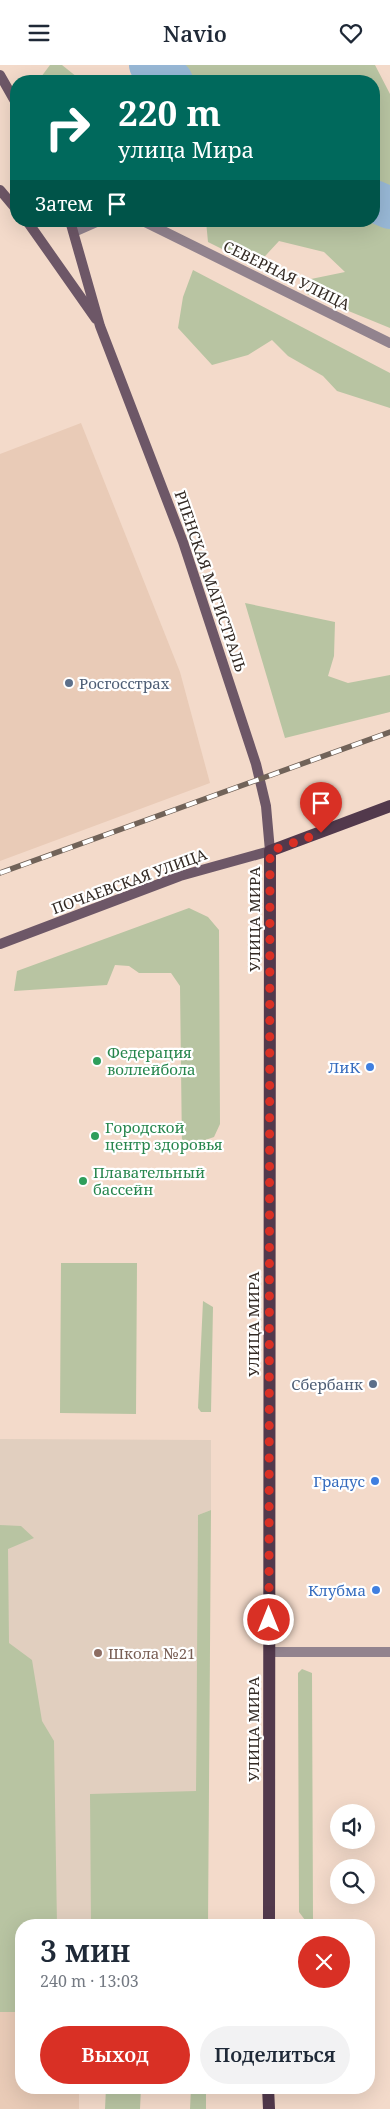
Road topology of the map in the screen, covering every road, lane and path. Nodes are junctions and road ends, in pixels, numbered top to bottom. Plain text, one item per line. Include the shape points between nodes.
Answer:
1 (0, 75) edge
2 (10, 92) edge
3 (0, 190) edge
4 (10, 202) edge
5 (31, 227) edge
6 (72, 227) edge
7 (85, 227) edge
8 (155, 227) edge
9 (74, 232) junction
10 (100, 327) junction
11 (390, 343) edge
12 (390, 806) edge
13 (270, 851) junction
14 (0, 944) edge
15 (390, 1652) edge
16 (269, 1653) junction
17 (269, 1919) edge
18 (268, 2094) edge
19 (268, 2109) edge

1 - 2 main road
3 - 4 main road
5 - 10 main road, РПЕНСКАЯ МАГИСТРАЛЬ
6 - 9 main road, РПЕНСКАЯ МАГИСТРАЛЬ
7 - 9 street
8 - 11 street, СЕВЕРНАЯ УЛИЦА
9 - 10 main road, РПЕНСКАЯ МАГИСТРАЛЬ
10 - 13 main road, РПЕНСКАЯ МАГИСТРАЛЬ via 183,542 226,671 256,764 266,806
12 - 13 main road, УЛИЦА МИРА
13 - 14 main road, ПОЧАЕВСКАЯ УЛИЦА via 180,875
13 - 16 main road, УЛИЦА МИРА
15 - 16 street
16 - 17 main road, УЛИЦА МИРА
18 - 19 main road

